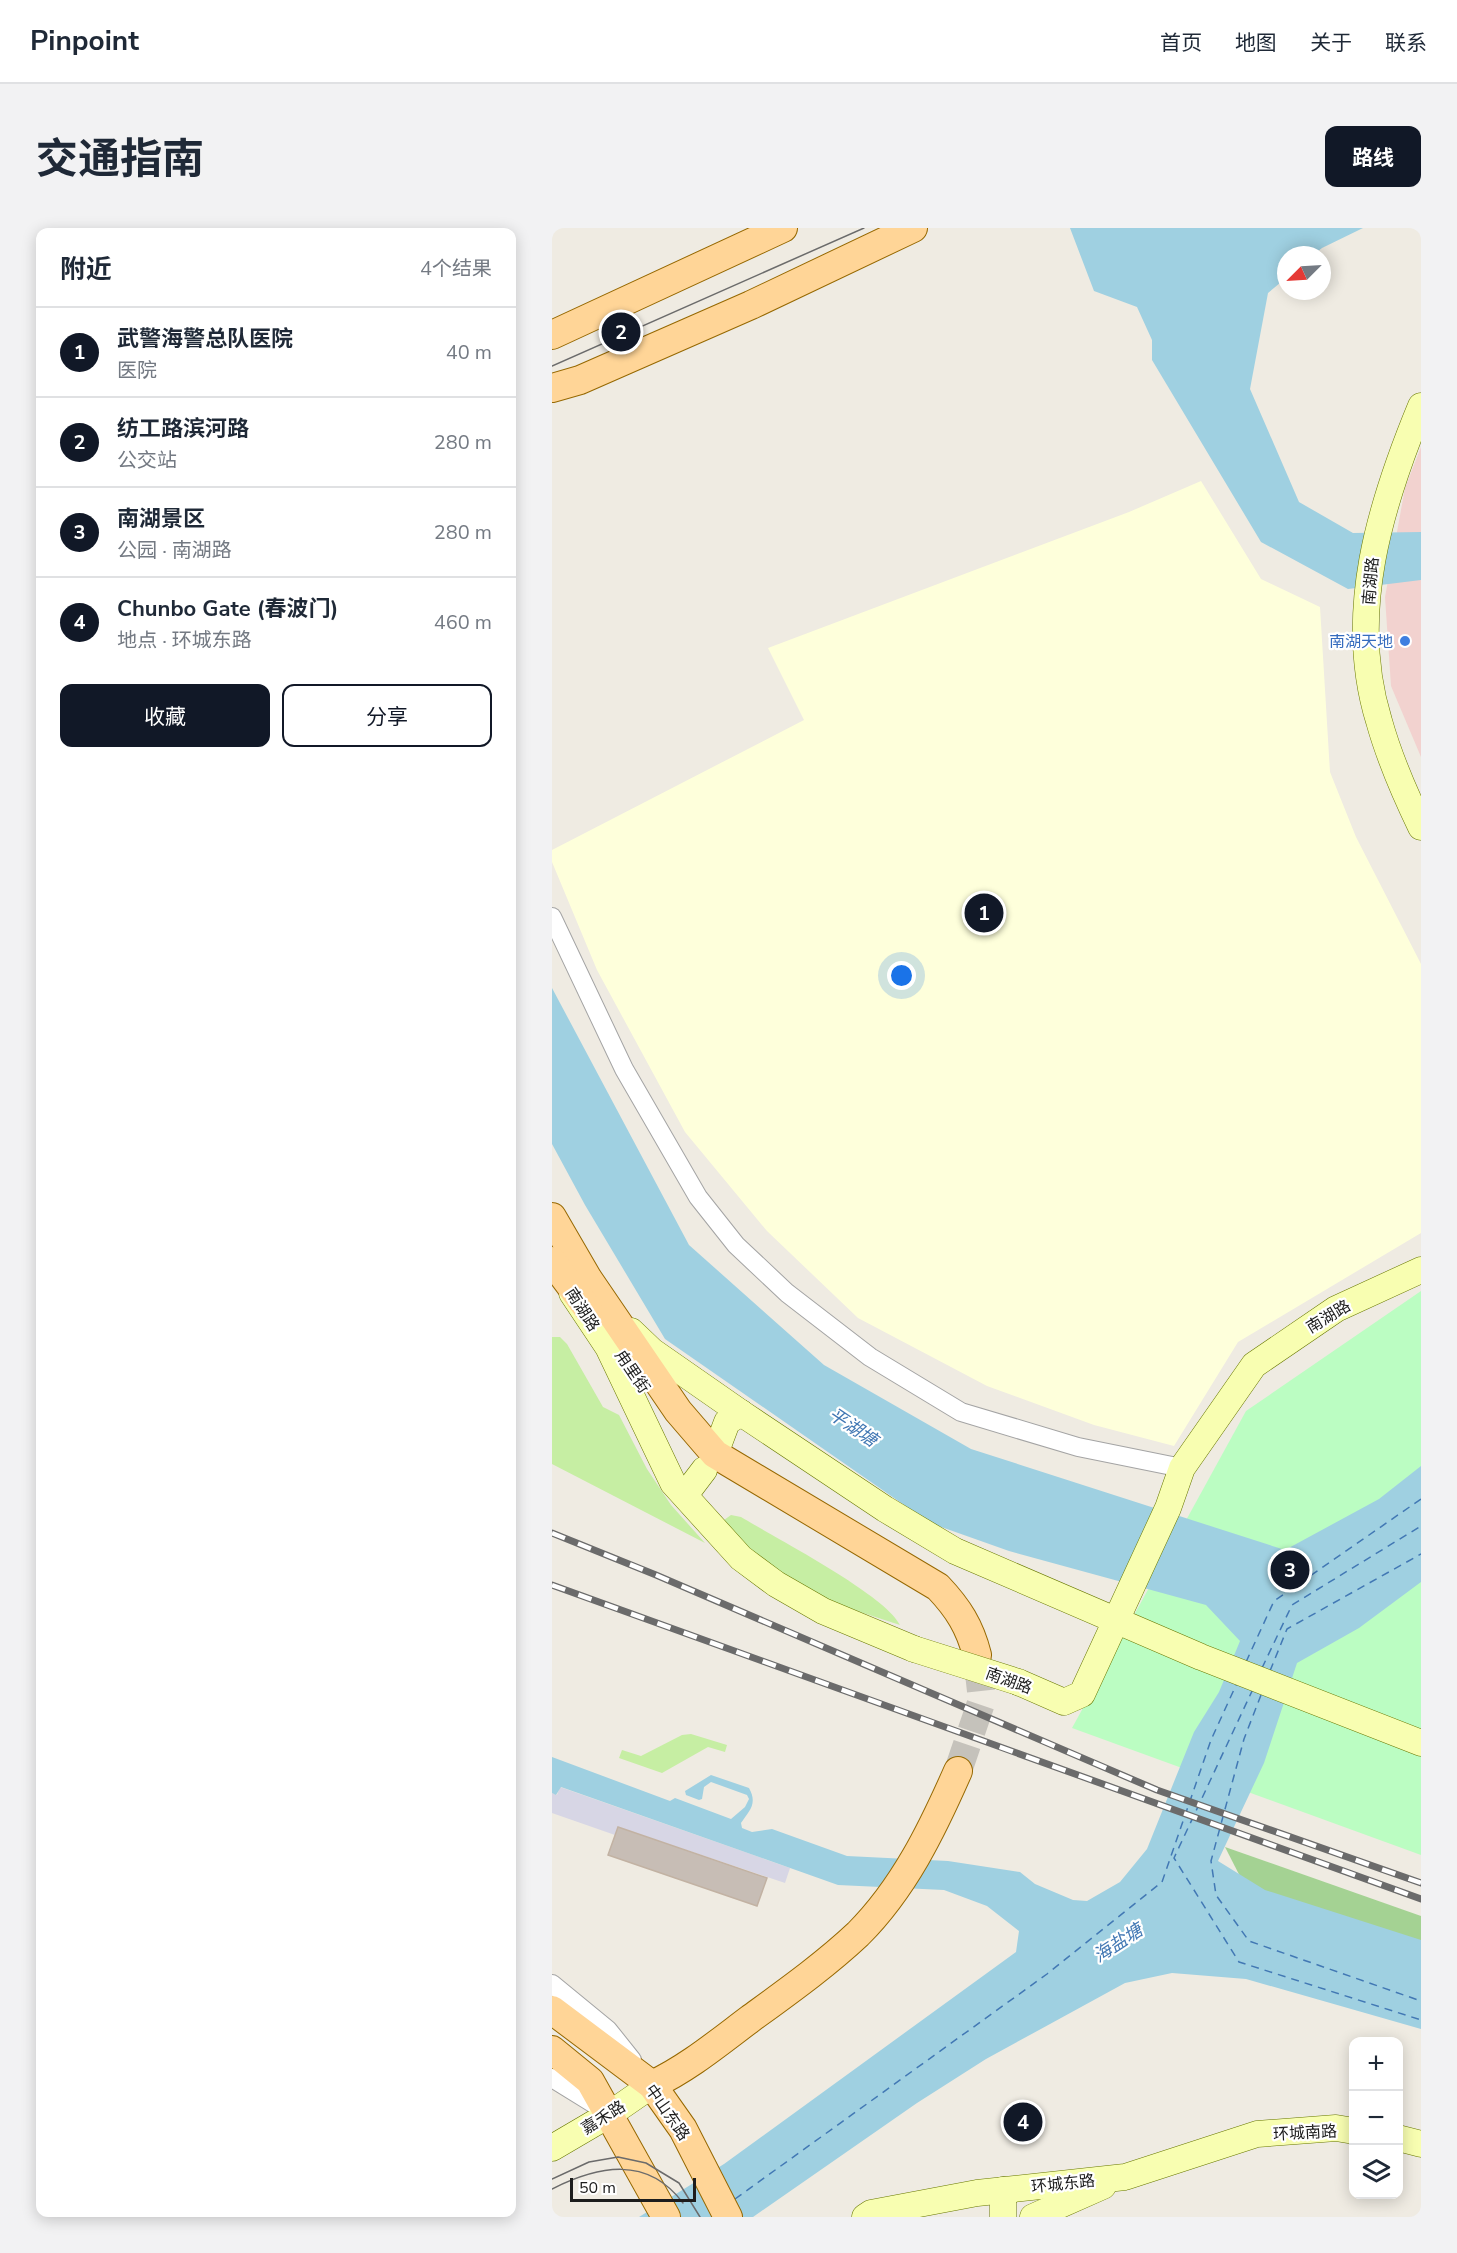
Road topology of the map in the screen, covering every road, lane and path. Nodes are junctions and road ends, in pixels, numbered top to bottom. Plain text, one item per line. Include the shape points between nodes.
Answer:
1 (783, 228) edge
2 (913, 228) edge
3 (552, 334) edge
4 (552, 388) edge
5 (1421, 406) edge
6 (1421, 827) edge
7 (552, 917) edge
8 (552, 1217) edge
9 (554, 1264) edge
10 (1421, 1270) edge
11 (612, 1314) junction
12 (741, 1413) junction
13 (712, 1467) junction
14 (1182, 1468) junction
15 (685, 1496) junction
16 (1117, 1621) junction
17 (969, 1652) tunnel mouth
18 (1421, 1743) edge
19 (950, 1768) tunnel mouth
20 (552, 1983) edge
21 (552, 2010) edge
22 (552, 2050) edge
23 (552, 2078) edge
24 (652, 2085) junction
25 (610, 2114) junction
26 (1349, 2130) edge
27 (1257, 2134) joint
28 (1403, 2139) edge
29 (1421, 2144) edge
30 (552, 2148) edge
31 (1125, 2176) junction
32 (1003, 2190) junction
33 (666, 2217) edge
34 (728, 2217) edge
35 (865, 2217) edge
36 (1003, 2217) edge
37 (1033, 2217) edge

1 - 3 main road
2 - 4 main road via 751,305 580,380
5 - 6 street, 南湖路 via 1390,481 1380,519 1370,568 1367,629 1378,721
7 - 14 street via 624,1069 698,1197 736,1245 787,1293 870,1358 961,1412 1078,1447
8 - 11 main road
9 - 13 main road, 甪里街 via 619,1349 690,1457
9 - 15 street, 南湖路 via 608,1347 674,1483
10 - 14 street, 南湖路 via 1336,1309 1254,1365
11 - 12 street via 652,1351
11 - 13 main road
12 - 13 street via 727,1422
12 - 16 street via 955,1551
13 - 15 street
13 - 17 main road via 921,1592 952,1625
14 - 16 street, 南湖路
15 - 16 street, 南湖路, bridge via 741,1558 823,1611 1064,1702 1082,1694
16 - 18 street
19 - 24 main road via 914,1834 870,1899 840,1931 673,2059
20 - 24 street via 609,2030
21 - 24 main road, 中山东路
22 - 25 main road via 590,2080
23 - 25 street
24 - 25 street, 嘉禾路
24 - 34 main road, 中山东路 via 683,2129
25 - 30 street, 嘉禾路
25 - 33 main road
26 - 27 street, 环城南路
27 - 31 street, 环城东路
28 - 29 street
31 - 32 street, 环城东路
31 - 37 street
32 - 35 street, 环城东路
32 - 36 street

